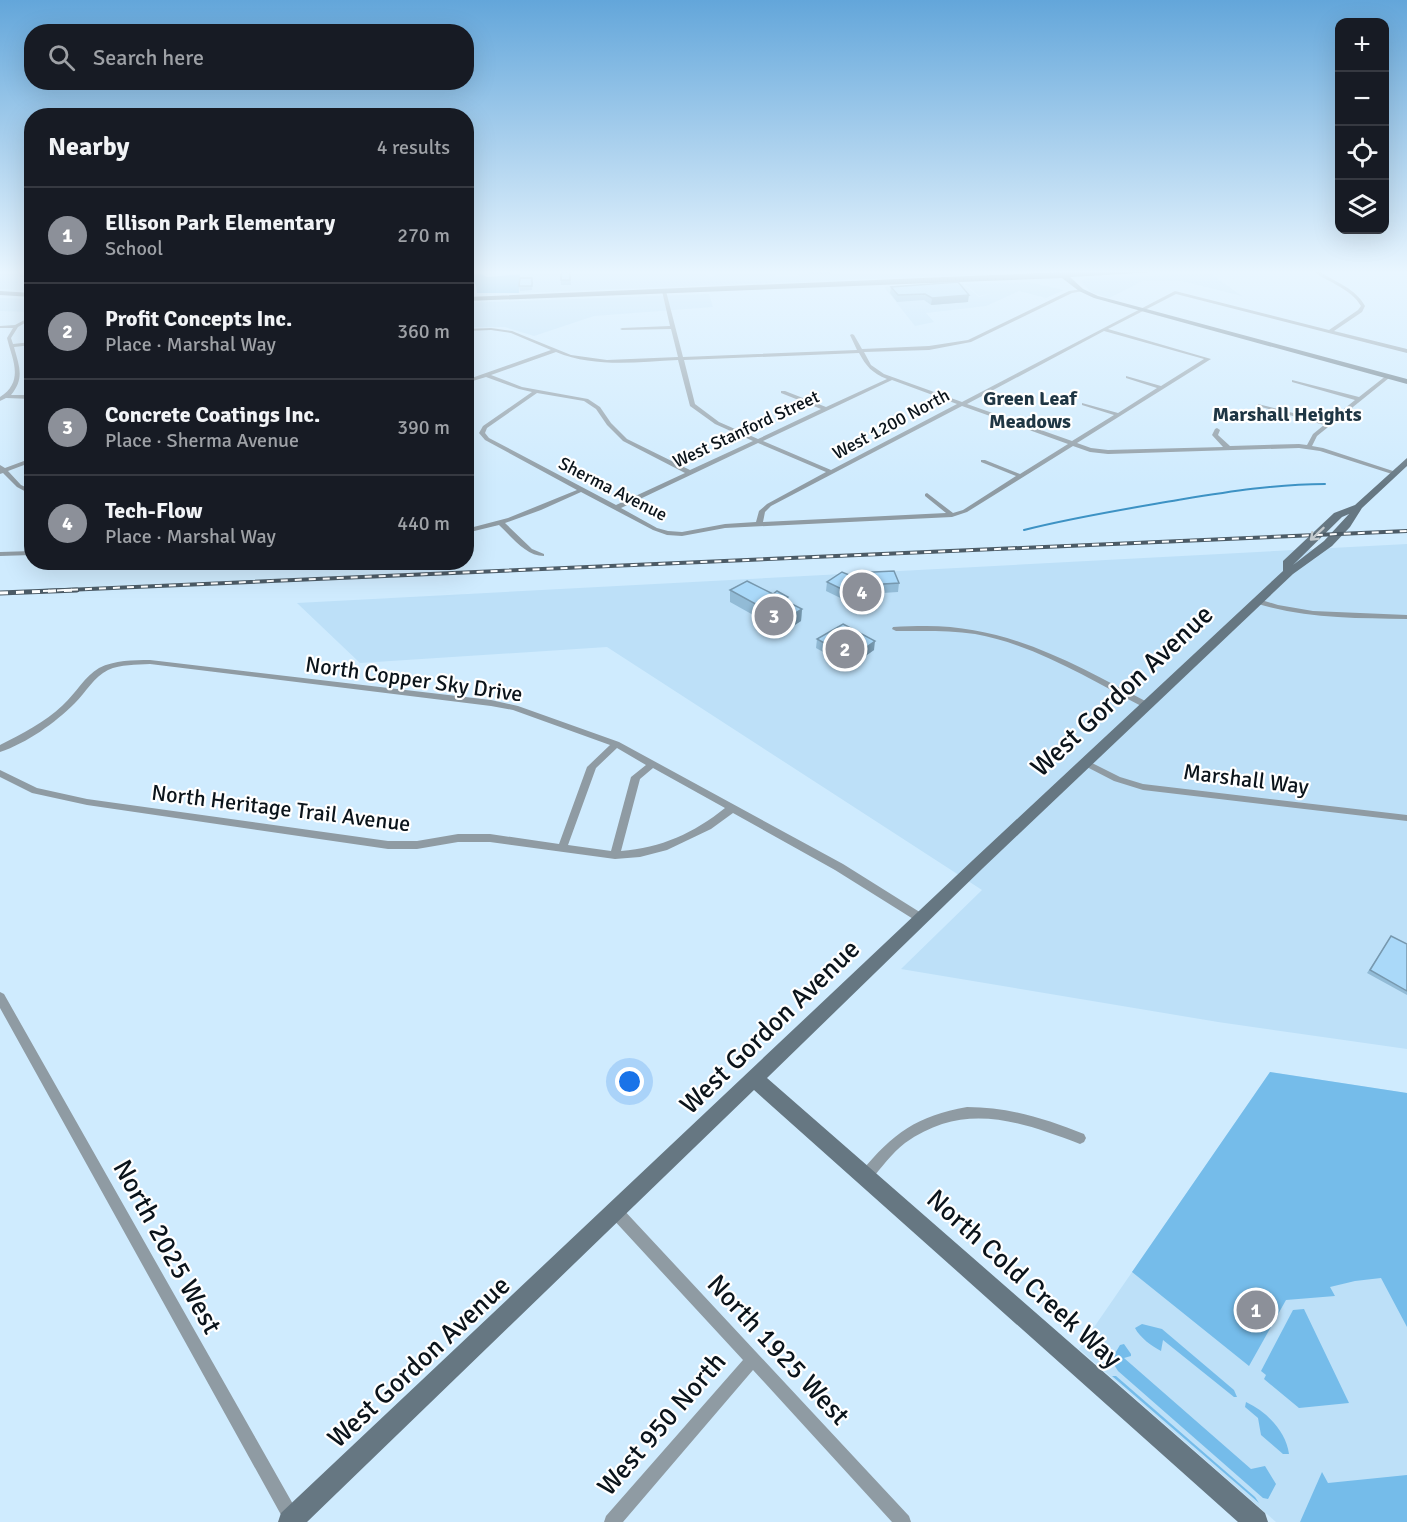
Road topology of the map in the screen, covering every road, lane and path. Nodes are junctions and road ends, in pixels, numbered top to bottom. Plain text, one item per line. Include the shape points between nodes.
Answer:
1 (539, 343) edge
2 (676, 343) edge
3 (856, 343) edge
4 (954, 343) edge
5 (1078, 343) edge
6 (1152, 343) edge
7 (1264, 343) edge
8 (1376, 343) edge
9 (24, 344) edge
10 (10, 346) joint
11 (930, 348) junction
12 (556, 350) junction
13 (860, 351) junction
14 (1407, 351) edge
15 (937, 356) dead end
16 (679, 359) junction
17 (487, 375) junction
18 (1128, 377) dead end
19 (1387, 377) junction
20 (474, 379) edge
21 (890, 379) junction
22 (1294, 381) dead end
23 (1407, 382) edge
24 (1161, 388) junction
25 (536, 391) junction
26 (783, 392) dead end
27 (3, 397) edge
28 (24, 397) edge
29 (1359, 399) junction
30 (961, 404) junction
31 (1084, 404) dead end
32 (1260, 405) dead end
33 (826, 408) junction
34 (1118, 415) junction
35 (1329, 424) junction
36 (1217, 430) dead end
37 (758, 440) junction
38 (1072, 444) junction
39 (1309, 447) junction
40 (1229, 448) junction
41 (983, 461) dead end
42 (1407, 461) edge
43 (24, 463) edge
44 (1, 470) edge
45 (690, 472) junction
46 (831, 472) junction
47 (1394, 473) junction
48 (1022, 476) junction
49 (24, 488) edge
50 (581, 490) junction
51 (927, 495) dead end
52 (615, 508) junction
53 (952, 515) junction
54 (502, 524) junction
55 (759, 525) junction
56 (474, 529) edge
57 (24, 553) edge
58 (0, 554) edge
59 (542, 555) dead end
60 (1258, 601) junction
61 (1407, 617) edge
62 (896, 629) dead end
63 (1148, 706) junction
64 (616, 744) junction
65 (0, 749) edge
66 (1086, 763) junction
67 (653, 764) junction
68 (0, 773) edge
69 (731, 809) junction
70 (1407, 818) edge
71 (562, 848) junction
72 (615, 855) junction
73 (922, 919) junction
74 (0, 997) edge
75 (755, 1079) junction
76 (1080, 1138) dead end
77 (866, 1176) junction
78 (616, 1212) junction
79 (752, 1360) junction
80 (291, 1521) edge
81 (612, 1522) edge
82 (903, 1522) edge
83 (1256, 1522) edge

1 - 12 street
2 - 16 street
3 - 13 street
4 - 11 street
5 - 30 street, West 1200 North
6 - 24 street via 1208,358
7 - 19 main road
8 - 14 street
9 - 10 street
10 - 27 street via 19,380 14,391
11 - 13 street
11 - 15 street
12 - 16 street via 580,359 607,362
12 - 17 street
13 - 16 street
13 - 21 street via 874,371
16 - 37 street via 692,405 717,423
17 - 20 street
17 - 25 street
18 - 24 street
19 - 23 main road
19 - 29 street
21 - 30 street
21 - 33 street, West Stanford Street
22 - 29 street
24 - 34 street
25 - 45 street via 594,404 625,440
25 - 50 street, Sherma Avenue via 482,433
26 - 33 street
27 - 28 street
29 - 35 street
30 - 38 street
30 - 46 street, West 1200 North
31 - 34 street
32 - 35 street
33 - 37 street, West Stanford Street
34 - 38 street
35 - 39 street via 1311,439
36 - 40 street via 1215,435
37 - 45 street, West Stanford Street
37 - 46 street
38 - 40 street via 1108,452
38 - 48 street
39 - 40 street
39 - 47 street
41 - 48 street
42 - 47 main road, West Gordon Avenue
43 - 44 street
44 - 49 street
45 - 52 street, West Stanford Street
46 - 55 street, West 1200 North via 769,505 762,511
47 - 60 main road, West Gordon Avenue via 1308,563 1289,572
48 - 53 street
50 - 52 street, Sherma Avenue
50 - 54 street
51 - 53 street
52 - 55 street, Sherma Avenue via 667,533
53 - 55 street, Sherma Avenue
54 - 56 street
54 - 59 street via 530,550
57 - 58 street
60 - 61 street via 1317,615
60 - 63 main road, West Gordon Avenue
62 - 63 street via 986,634 1022,645
63 - 66 main road, West Gordon Avenue
64 - 65 street, North Copper Sky Drive via 491,703 150,662 103,669 50,719
64 - 67 street, North Copper Sky Drive
64 - 71 street via 592,767
66 - 70 street, Marshall Way via 1143,787
66 - 73 main road, West Gordon Avenue
67 - 69 street, North Copper Sky Drive
67 - 72 street via 636,777
68 - 71 street, North Heritage Trail Avenue via 35,791 87,802 388,845 490,838
69 - 72 street, North Heritage Trail Avenue via 708,827 664,847
69 - 73 street, North Copper Sky Drive via 839,867
71 - 72 street, North Heritage Trail Avenue
73 - 75 main road, West Gordon Avenue
74 - 80 street, North 2025 West
75 - 77 main road, North Cold Creek Way
75 - 78 main road, West Gordon Avenue
76 - 77 street via 1038,1122 986,1111 940,1116 899,1141
77 - 83 main road, North Cold Creek Way
78 - 79 street, North 1925 West
78 - 80 main road, West Gordon Avenue
79 - 81 street, West 950 North
79 - 82 street, North 1925 West

